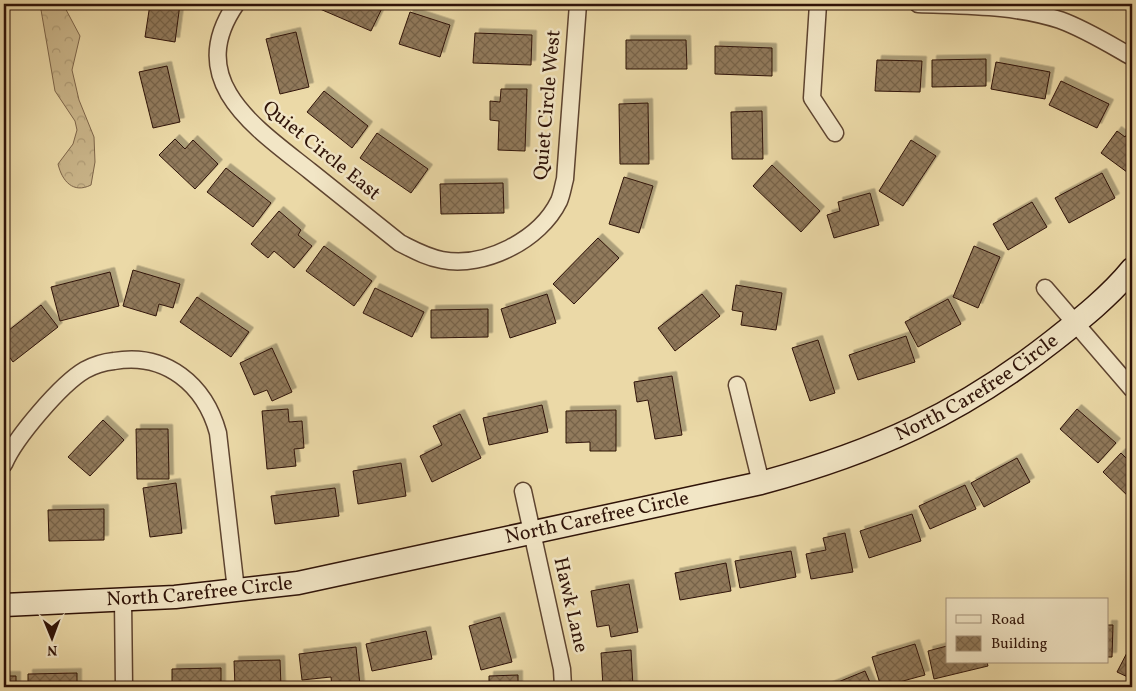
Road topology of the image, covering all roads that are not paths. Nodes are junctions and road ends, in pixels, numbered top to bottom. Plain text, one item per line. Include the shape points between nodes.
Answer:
1 (236, 4) edge
2 (578, 4) edge
3 (818, 4) edge
4 (918, 4) edge
5 (1132, 57) edge
6 (835, 133) dead end
7 (423, 256) joint
8 (1132, 269) edge
9 (1045, 288) dead end
10 (1075, 323) junction
11 (738, 385) dead end
12 (1132, 389) edge
13 (4, 464) edge
14 (761, 483) junction
15 (522, 491) dead end
16 (532, 532) junction
17 (236, 590) junction
18 (122, 600) junction
19 (4, 605) edge
20 (124, 687) edge
21 (563, 687) edge

1 - 7 street, Quiet Circle East via 221,30 218,50 225,86 232,101 260,131 400,242
2 - 7 street, Quiet Circle West via 565,179 559,201 532,234 508,249 466,261 444,261
3 - 6 street via 812,98
4 - 5 street via 1008,9 1034,14 1068,24
8 - 10 main road, North Carefree Circle
9 - 10 street
10 - 12 street
10 - 14 main road, North Carefree Circle via 1016,370 973,398 905,434 807,470
11 - 14 street
13 - 17 street via 10,449 66,385 86,369 127,359 150,361 169,368 188,380 203,396 213,414
14 - 16 main road, North Carefree Circle
15 - 16 street, Hawk Lane
16 - 17 main road, North Carefree Circle via 298,583
16 - 21 street, Hawk Lane via 562,669
17 - 18 main road, North Carefree Circle
18 - 19 main road, North Carefree Circle
18 - 20 street

